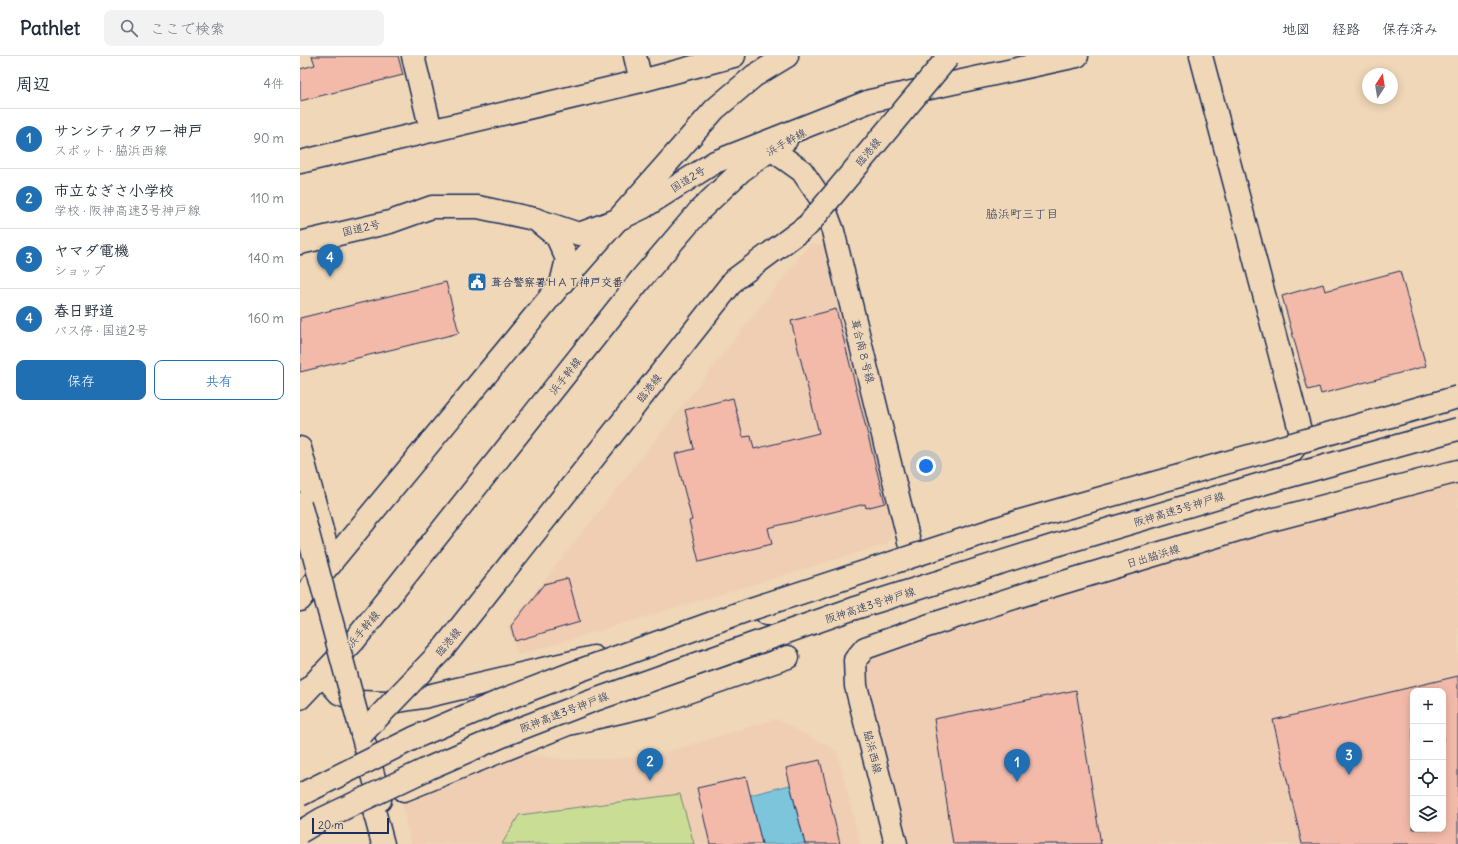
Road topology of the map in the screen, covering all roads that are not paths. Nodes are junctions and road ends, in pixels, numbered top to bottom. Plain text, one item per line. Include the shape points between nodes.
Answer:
1 (413, 56) edge
2 (635, 56) edge
3 (734, 56) edge
4 (787, 56) edge
5 (949, 56) edge
6 (1077, 56) edge
7 (1201, 56) edge
8 (641, 81) junction
9 (870, 101) junction
10 (431, 130) junction
11 (771, 149) junction
12 (300, 162) edge
13 (534, 219) junction
14 (618, 220) junction
15 (300, 242) edge
16 (561, 284) junction
17 (1458, 396) edge
18 (1458, 429) edge
19 (1302, 438) junction
20 (300, 448) edge
21 (1458, 471) edge
22 (300, 504) edge
23 (330, 564) junction
24 (917, 574) junction
25 (300, 600) edge
26 (788, 657) dead end
27 (855, 660) joint
28 (322, 674) junction
29 (300, 698) edge
30 (362, 734) junction
31 (300, 795) edge
32 (380, 800) junction
33 (300, 832) edge
34 (383, 844) edge
35 (896, 844) edge

1 - 10 main road
2 - 8 main road
3 - 8 main road
4 - 14 main road via 754,76 715,109
5 - 30 main road, 臨港線, bridge via 808,225 734,280 443,649
6 - 9 main road, 国道2号
7 - 19 main road
8 - 10 main road
9 - 11 main road, 浜手幹線 via 792,136
9 - 14 main road, 国道2号 via 715,162 644,207
10 - 12 main road
11 - 24 main road, 葺合南８号線 via 802,172 821,198 833,231
11 - 28 main road, 浜手幹線 via 741,171 700,210 646,273 375,615
13 - 14 main road, 国道2号 via 580,234
13 - 15 main road, 国道2号 via 478,207 432,207 390,222
13 - 16 main road via 557,237 567,259
14 - 16 main road
16 - 23 main road
17 - 19 main road
17 - 31 main road, bridge via 1020,521 748,610 498,702 416,737
18 - 33 main road, 阪神高速3号神戸線, bridge via 1268,482 852,609 509,733 429,768
19 - 24 main road via 1284,461
20 - 23 main road
21 - 27 main road, 日出脇浜線 via 1260,523 1035,591 865,648
22 - 30 main road, bridge
23 - 25 main road
24 - 28 main road via 658,642 423,697 386,703 361,702 339,692
26 - 32 main road via 650,705 568,724
27 - 35 main road, 脇浜西線 via 856,686
28 - 29 main road, 浜手幹線
30 - 32 main road, bridge
32 - 34 main road via 372,803

